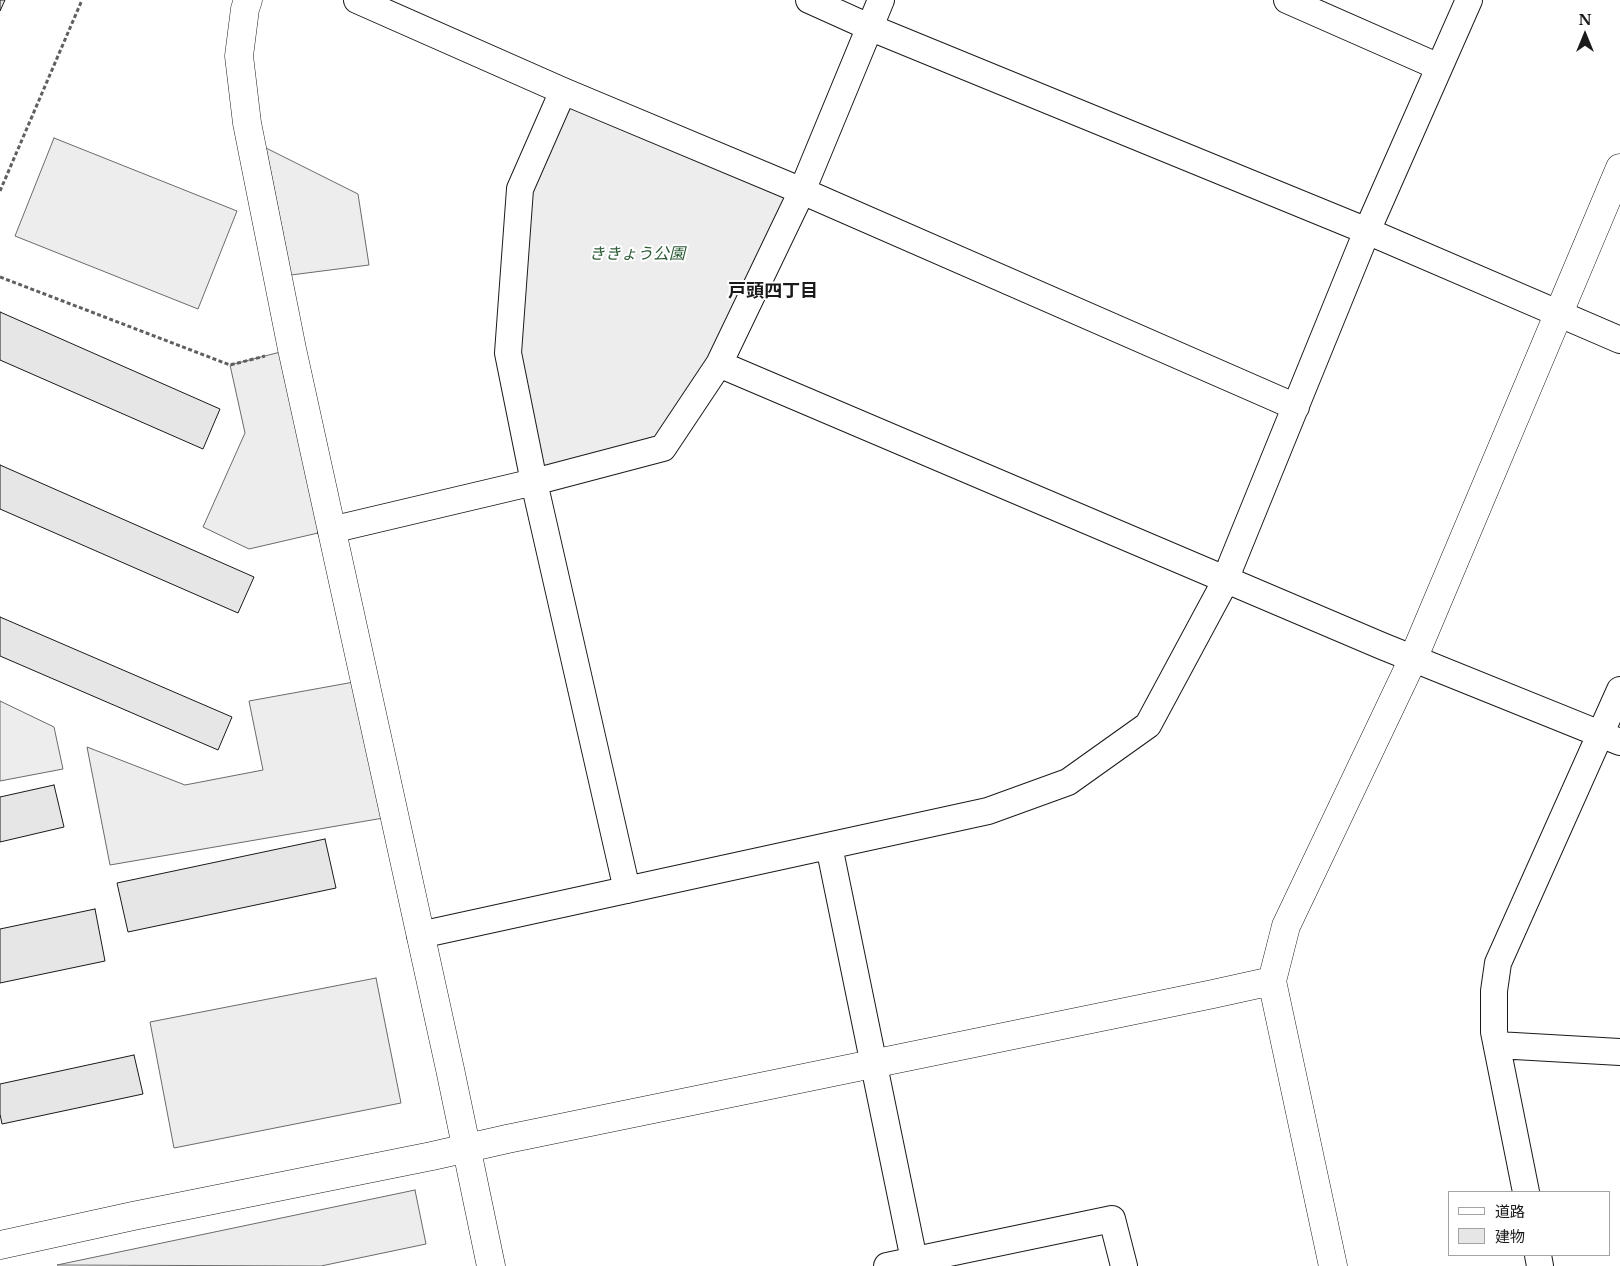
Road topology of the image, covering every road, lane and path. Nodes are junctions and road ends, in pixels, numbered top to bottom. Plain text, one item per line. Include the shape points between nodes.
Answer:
1 (82, 0) edge
2 (248, 0) edge
3 (357, 0) edge
4 (809, 0) edge
5 (881, 0) edge
6 (1287, 0) edge
7 (1469, 0) edge
8 (869, 27) junction
9 (1439, 67) junction
10 (563, 91) junction
11 (1620, 168) edge
12 (802, 190) junction
13 (0, 191) edge
14 (1367, 231) junction
15 (0, 277) edge
16 (1558, 314) junction
17 (1620, 340) edge
18 (292, 349) junction
19 (718, 364) junction
20 (1296, 407) junction
21 (534, 482) junction
22 (331, 530) junction
23 (1226, 580) junction
24 (1413, 659) junction
25 (1620, 690) edge
26 (1610, 738) edge
27 (829, 846) junction
28 (627, 890) junction
29 (420, 935) junction
30 (1272, 981) junction
31 (1497, 1045) junction
32 (1620, 1052) edge
33 (874, 1064) junction
34 (466, 1149) junction
35 (1526, 1191) edge
36 (0, 1245) edge
37 (914, 1260) junction
38 (491, 1266) edge
39 (887, 1266) edge
40 (1124, 1266) edge
41 (1333, 1266) edge

1 - 13 path
2 - 18 street via 239,56 247,123
3 - 10 street
4 - 8 street
5 - 8 street
6 - 9 street
7 - 9 street
8 - 12 street
8 - 14 street
9 - 14 street
10 - 12 street
10 - 21 street via 520,189 508,353
11 - 16 street
12 - 19 street
12 - 20 street
14 - 16 street
14 - 20 street
15 - 18 path via 230,365
16 - 17 street
16 - 24 street
18 - 22 street
19 - 21 street via 663,448
19 - 23 street
20 - 23 street
21 - 22 street
21 - 28 street
22 - 29 street
23 - 24 street
23 - 27 street via 1148,725 1068,782 988,812
24 - 26 street
24 - 30 street via 1286,926
25 - 26 street
26 - 31 street via 1498,963 1494,991
27 - 28 street
27 - 33 street
28 - 29 street
29 - 34 street
30 - 33 street
30 - 41 street
31 - 32 street
31 - 35 street
33 - 34 street
33 - 37 street
34 - 36 street
34 - 38 street
37 - 39 street
37 - 40 street via 1112,1219

